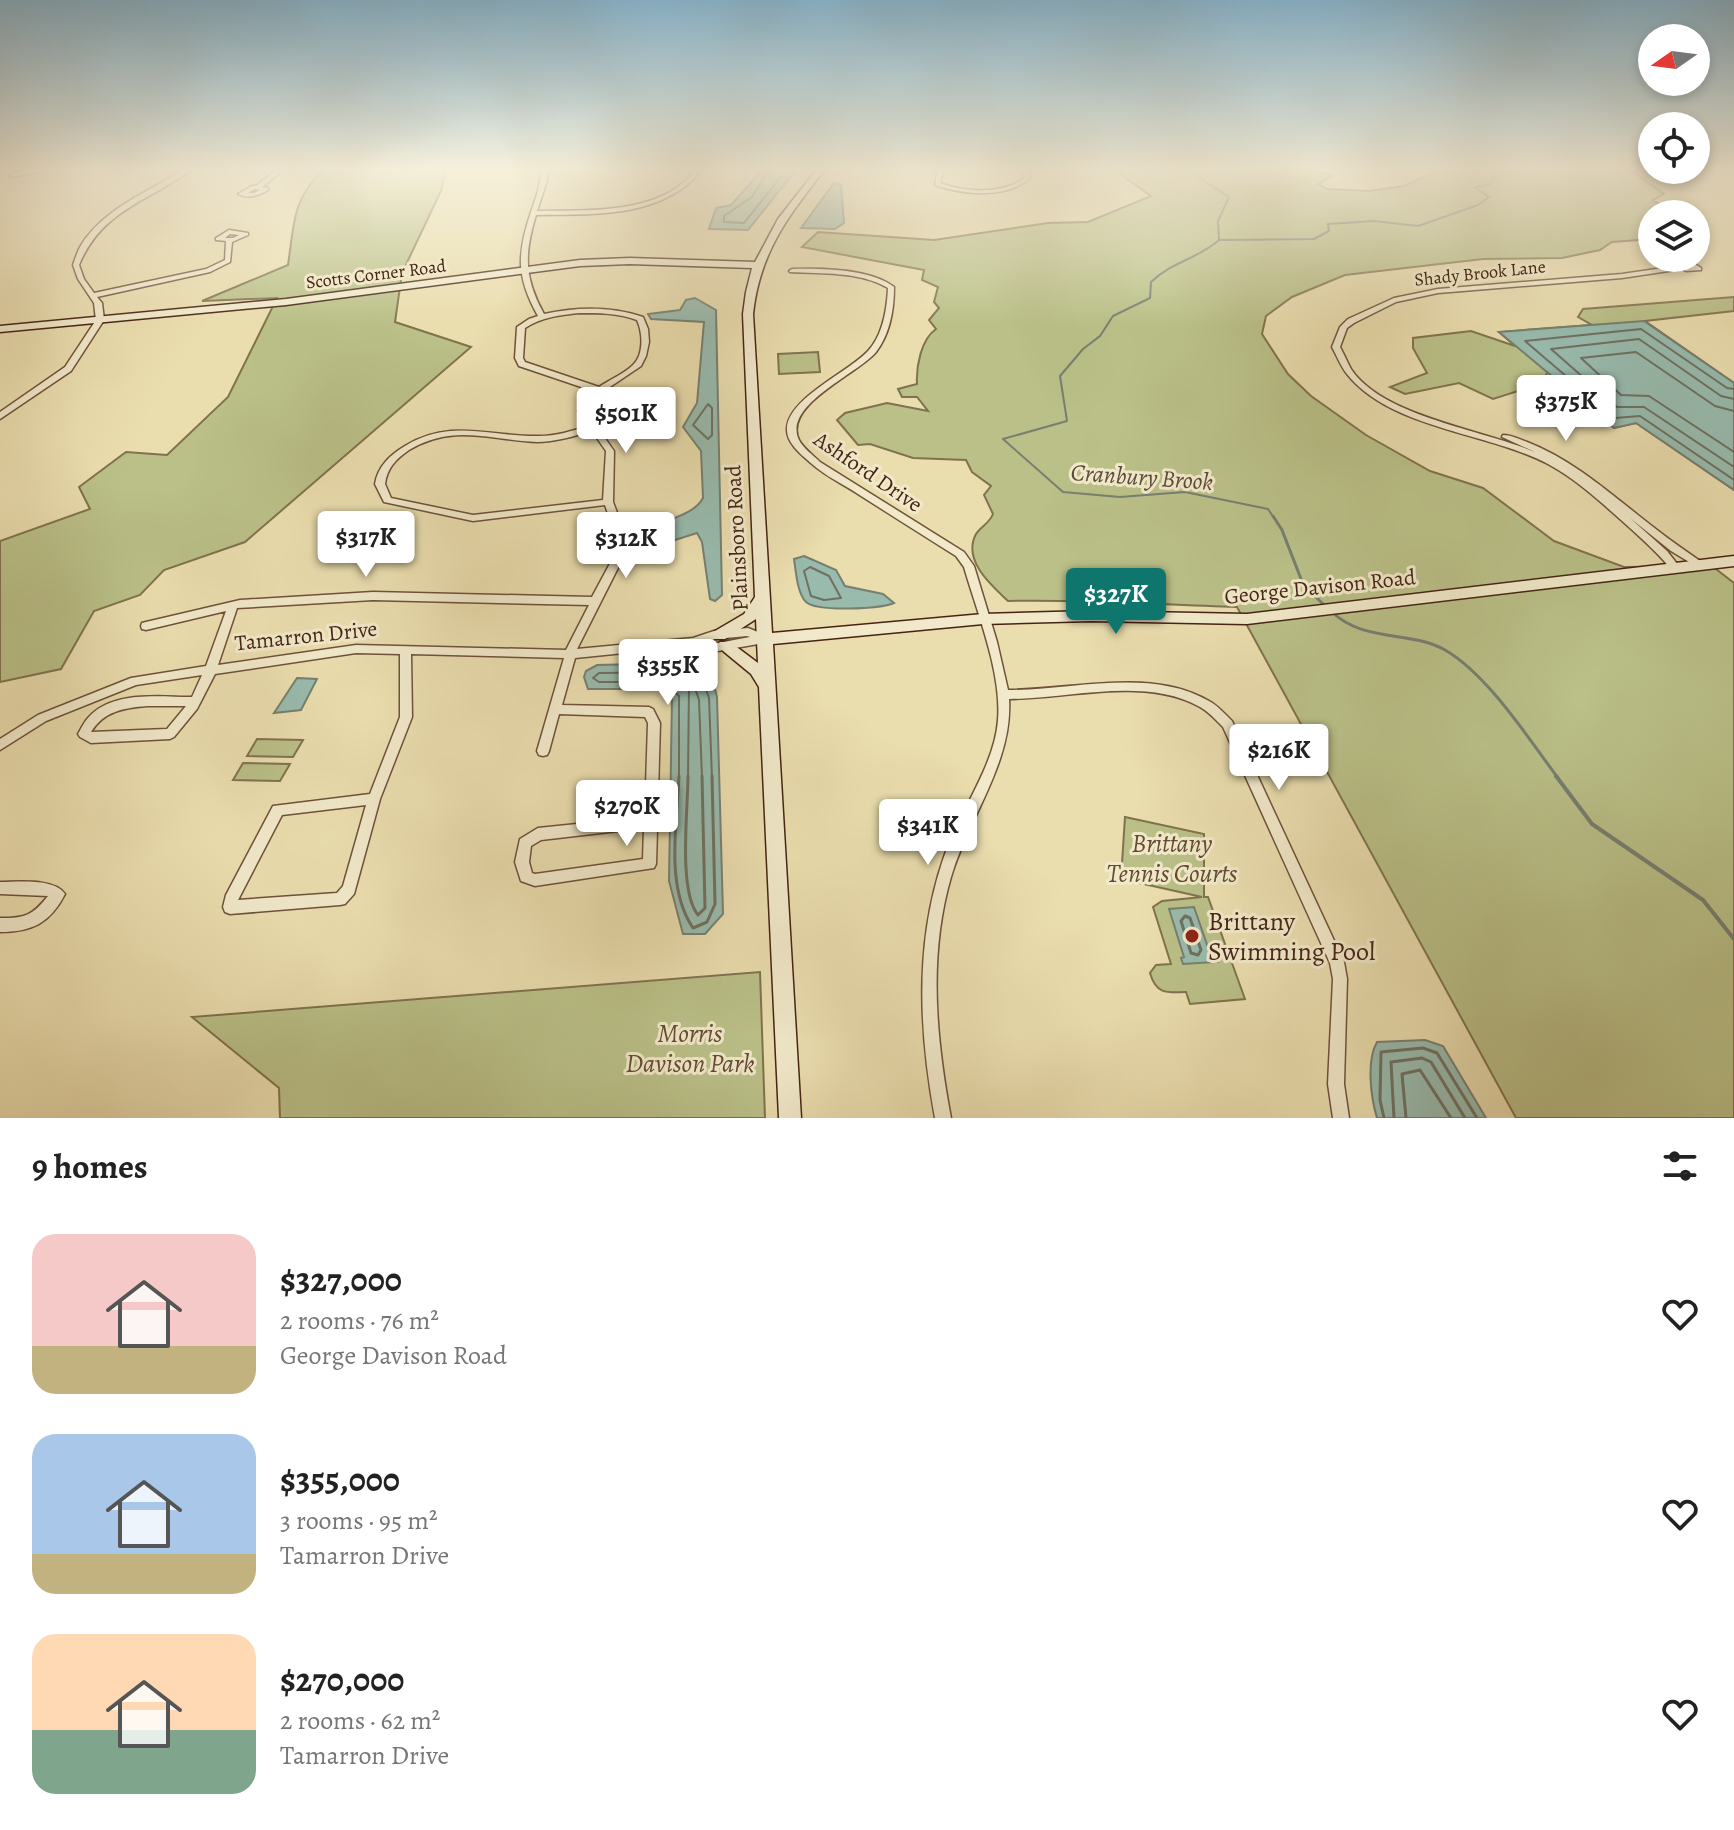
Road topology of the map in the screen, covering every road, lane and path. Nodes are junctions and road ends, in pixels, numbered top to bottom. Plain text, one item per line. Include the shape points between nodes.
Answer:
1 (108, 221) edge
2 (531, 221) edge
3 (781, 221) edge
4 (229, 241) dead end
5 (756, 265) junction
6 (522, 270) junction
7 (792, 271) dead end
8 (1649, 272) edge
9 (95, 295) junction
10 (541, 316) junction
11 (100, 320) junction
12 (0, 329) edge
13 (599, 390) junction
14 (0, 416) edge
15 (592, 428) junction
16 (1490, 435) junction
17 (1606, 493) junction
18 (1594, 494) junction
19 (608, 502) junction
20 (1734, 561) edge
21 (1673, 565) junction
22 (1699, 565) junction
23 (762, 599) junction
24 (593, 601) junction
25 (233, 605) junction
26 (983, 619) junction
27 (146, 626) dead end
28 (764, 639) junction
29 (722, 640) junction
30 (405, 650) junction
31 (570, 654) junction
32 (213, 669) junction
33 (766, 685) junction
34 (1002, 695) junction
35 (195, 701) junction
36 (556, 709) junction
37 (0, 745) edge
38 (543, 751) dead end
39 (374, 799) junction
40 (651, 822) junction
41 (0, 888) edge
42 (0, 925) edge
43 (790, 1118) edge
44 (943, 1118) edge
45 (1341, 1118) edge

1 - 9 street via 86,242 76,265
2 - 6 street
3 - 5 street, Plainsboro Road
4 - 9 street via 228,261 208,271
5 - 6 street, Scotts Corner Road via 630,261
5 - 23 street, Plainsboro Road via 748,331
6 - 10 street via 526,291
6 - 11 street, Scotts Corner Road
7 - 26 street, Ashford Drive via 885,282 892,290 872,353 801,405 791,430 796,444 817,464 960,554 969,566
8 - 16 street, Shady Brook Lane via 1411,295 1344,327 1336,347 1350,373 1415,415
9 - 11 street
10 - 13 street via 521,327 522,364
10 - 13 street via 619,311 644,323 642,360
11 - 12 street, Scotts Corner Road
11 - 14 street via 68,369
13 - 15 street via 582,411
15 - 19 street via 610,451
15 - 19 street via 552,438 471,430 432,435 398,454 386,466 380,484 387,500 465,518
16 - 17 street, Shady Brook Lane via 1555,455
16 - 18 street, Shady Brook Lane via 1550,461
17 - 18 street
17 - 22 street, Shady Brook Lane
18 - 21 street, Shady Brook Lane
19 - 24 street via 620,534 619,556
20 - 22 street, George Davison Road
21 - 22 street, George Davison Road
21 - 26 street, George Davison Road via 1315,613 1225,620
23 - 28 street, Plainsboro Road
23 - 29 street
24 - 25 street via 373,596
24 - 31 street
25 - 27 street
25 - 32 street, Tamarron Drive
26 - 28 street, George Davison Road
26 - 34 street
28 - 29 street, Tamarron Drive
28 - 33 street, Plainsboro Road
29 - 31 street, Tamarron Drive
29 - 33 street via 757,670
30 - 31 street, Tamarron Drive
30 - 32 street, Tamarron Drive via 356,649
30 - 39 street, Tamarron Drive via 406,717
31 - 36 street
32 - 35 street, Tamarron Drive
32 - 37 street, Tamarron Drive via 135,681 42,718
33 - 43 street, Plainsboro Road
34 - 44 street via 1000,736 954,846 935,923 929,1032
34 - 45 street via 1147,688 1187,696 1218,712 1228,724 1337,962 1336,1084
35 - 35 street, Tamarron Drive via 174,732 163,737 84,734 111,704
36 - 38 street
36 - 40 street via 649,712 654,723
39 - 39 street, Tamarron Drive via 349,889 340,899 230,907 278,810
40 - 40 street via 649,864 526,877 525,843 538,834
41 - 42 street via 58,894 37,921

